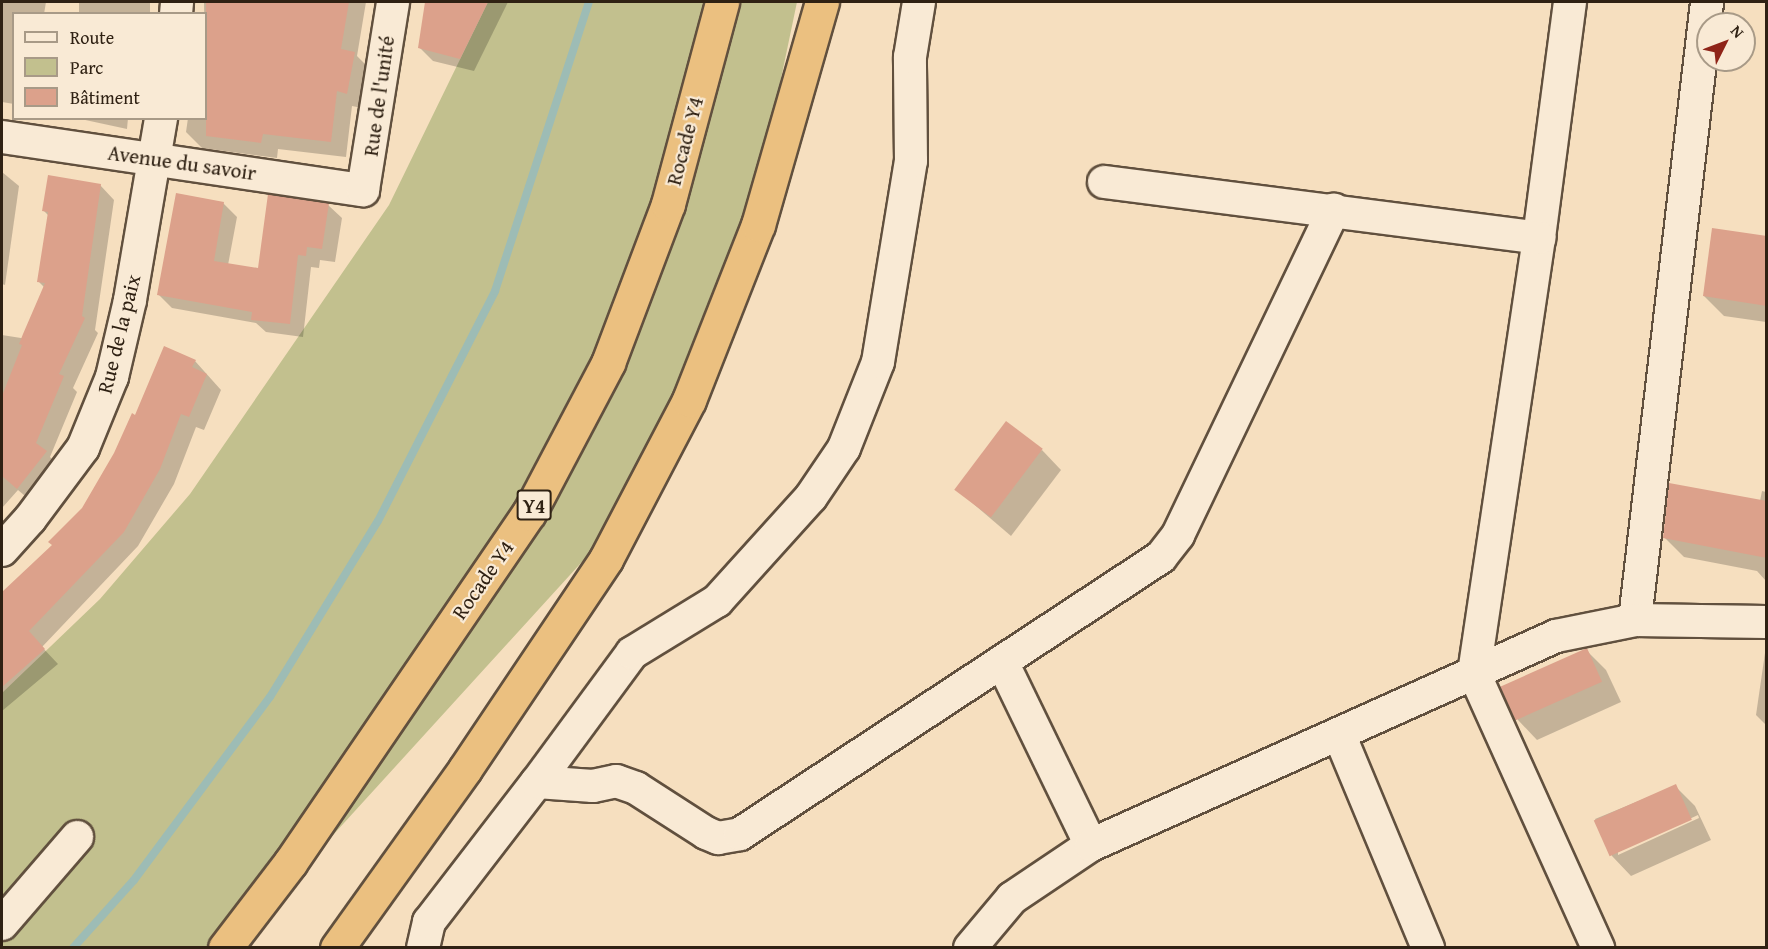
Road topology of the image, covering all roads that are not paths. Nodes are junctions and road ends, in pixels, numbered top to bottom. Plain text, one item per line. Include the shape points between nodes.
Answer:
1 (393, 2) edge
2 (722, 2) edge
3 (822, 2) edge
4 (919, 2) edge
5 (1570, 2) edge
6 (1707, 2) edge
7 (161, 120) edge
8 (2, 137) edge
9 (155, 159) junction
10 (1104, 182) dead end
11 (363, 190) joint
12 (1334, 210) junction
13 (1539, 238) junction
14 (2, 550) edge
15 (1635, 620) junction
16 (1767, 622) edge
17 (1002, 662) junction
18 (1474, 673) junction
19 (1339, 734) junction
20 (537, 782) junction
21 (77, 837) dead end
22 (1091, 845) junction
23 (2, 924) edge
24 (225, 948) edge
25 (337, 948) edge
26 (423, 948) edge
27 (970, 948) edge
28 (1428, 948) edge
29 (1598, 948) edge

1 - 11 street, Rue de l'unité
2 - 24 highway, Rocade Y4 / Y4 via 668,204 598,383 529,513 290,863
3 - 25 highway via 758,225 689,400 606,559 465,769
4 - 20 street via 910,57 911,161 878,362 844,448 811,497 717,601 632,653
5 - 13 street
6 - 15 street
7 - 9 street, Rue de la paix
8 - 9 street, Avenue du savoir
9 - 11 street, Avenue du savoir
9 - 14 street, Rue de la paix via 112,377 83,448
10 - 12 street
12 - 13 street
12 - 17 street via 1178,535 1161,557
13 - 18 street
15 - 16 street
15 - 18 street via 1556,636
17 - 20 street via 740,834 718,838 706,833 636,788 616,781 593,786
17 - 22 street
18 - 19 street
18 - 29 street
19 - 22 street
19 - 28 street
20 - 26 street via 429,922
21 - 23 street
22 - 27 street via 1012,898

